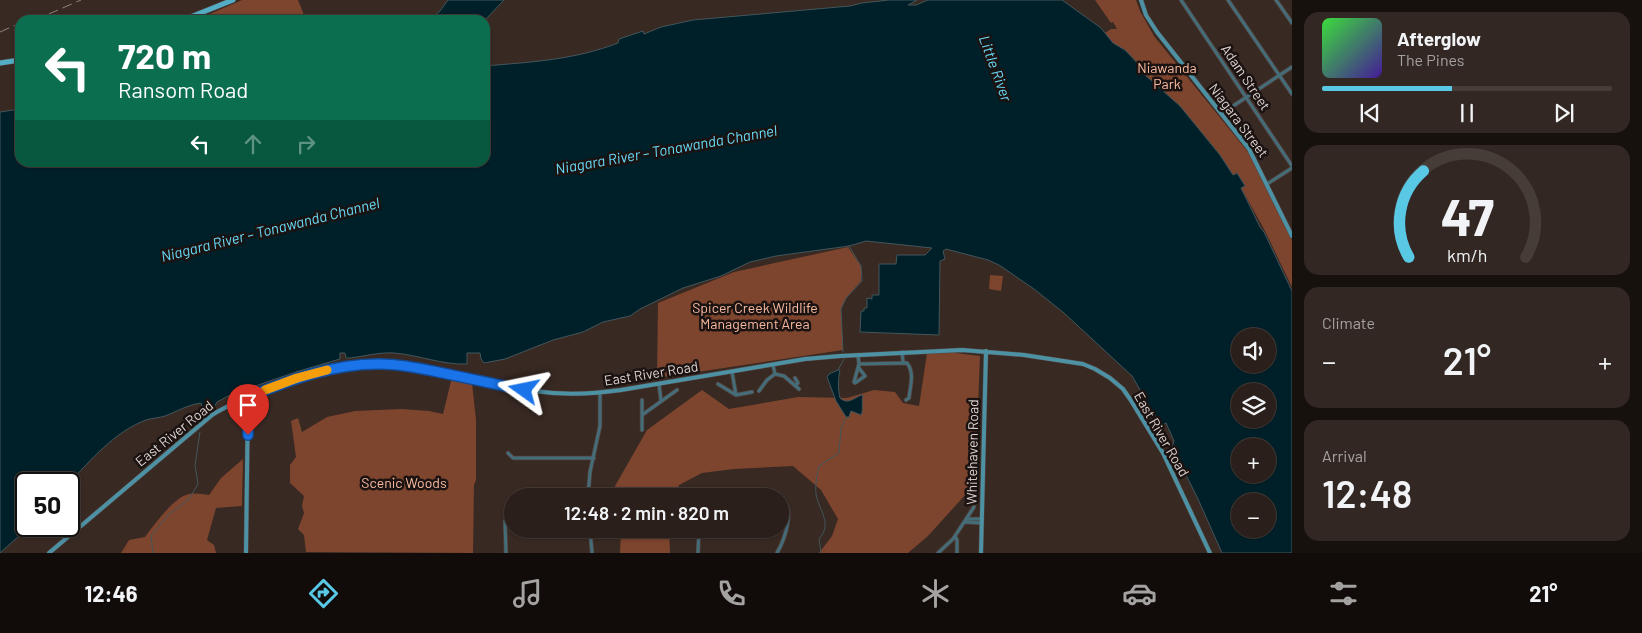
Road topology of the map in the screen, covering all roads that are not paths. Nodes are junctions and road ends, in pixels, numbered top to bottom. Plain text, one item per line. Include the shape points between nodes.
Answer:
1 (233, 0) edge
2 (1140, 0) edge
3 (1181, 0) edge
4 (1228, 0) edge
5 (1276, 0) edge
6 (196, 15) edge
7 (1292, 23) edge
8 (15, 61) edge
9 (0, 63) edge
10 (1292, 67) edge
11 (1279, 75) junction
12 (1292, 94) edge
13 (1246, 97) junction
14 (1221, 114) junction
15 (1292, 167) edge
16 (1267, 184) junction
17 (1292, 236) edge
18 (986, 351) junction
19 (902, 352) junction
20 (858, 355) junction
21 (903, 362) junction
22 (774, 365) junction
23 (859, 366) junction
24 (732, 372) junction
25 (775, 374) junction
26 (791, 380) junction
27 (659, 384) junction
28 (718, 384) dead end
29 (677, 390) dead end
30 (759, 390) dead end
31 (600, 392) junction
32 (752, 392) dead end
33 (736, 395) junction
34 (248, 397) junction
35 (642, 400) dead end
36 (906, 400) dead end
37 (662, 401) junction
38 (642, 415) junction
39 (642, 430) dead end
40 (508, 453) dead end
41 (594, 458) junction
42 (588, 488) edge
43 (974, 507) dead end
44 (965, 520) junction
45 (982, 521) junction
46 (955, 536) junction
47 (506, 538) edge
48 (591, 538) edge
49 (699, 538) edge
50 (782, 538) edge
51 (49, 553) edge
52 (246, 553) edge
53 (506, 553) edge
54 (592, 553) edge
55 (698, 553) edge
56 (777, 553) edge
57 (938, 553) edge
58 (957, 553) edge
59 (981, 553) edge
60 (1210, 553) edge

1 - 6 main road
2 - 14 main road, Niagara Street via 1157,32
3 - 13 street, Adam Street
4 - 11 street
5 - 7 street
8 - 9 main road
10 - 11 street
11 - 12 street
11 - 13 street
13 - 14 street
13 - 15 street, Adam Street
14 - 16 main road, Niagara Street via 1249,149
15 - 16 street
16 - 17 main road, Niagara Street
18 - 19 main road, East River Road
18 - 45 main road, Whitehaven Road
18 - 60 main road, East River Road via 1083,364 1115,381 1163,453
19 - 20 main road, East River Road
19 - 21 street
20 - 22 main road, East River Road
20 - 23 street
21 - 23 street
21 - 36 street via 911,368 912,375
22 - 24 main road, East River Road
22 - 25 street
23 - 23 street via 865,376 855,383 854,382
24 - 27 main road, East River Road
24 - 33 street
25 - 26 street
25 - 30 street
26 - 26 street via 796,376 797,387
27 - 31 main road, East River Road
27 - 37 street
28 - 33 street
29 - 37 street
31 - 34 main road, East River Road via 532,391 430,370 380,364 318,372
31 - 41 street via 600,426
32 - 33 street
34 - 51 main road, East River Road via 209,417
34 - 52 main road
35 - 38 street
37 - 38 street
38 - 39 street
40 - 41 street via 513,458
41 - 42 street
43 - 44 street
44 - 45 street
44 - 46 street
45 - 59 main road, Whitehaven Road
46 - 57 street
46 - 58 street
47 - 53 street
48 - 54 street
49 - 55 street
50 - 56 street

